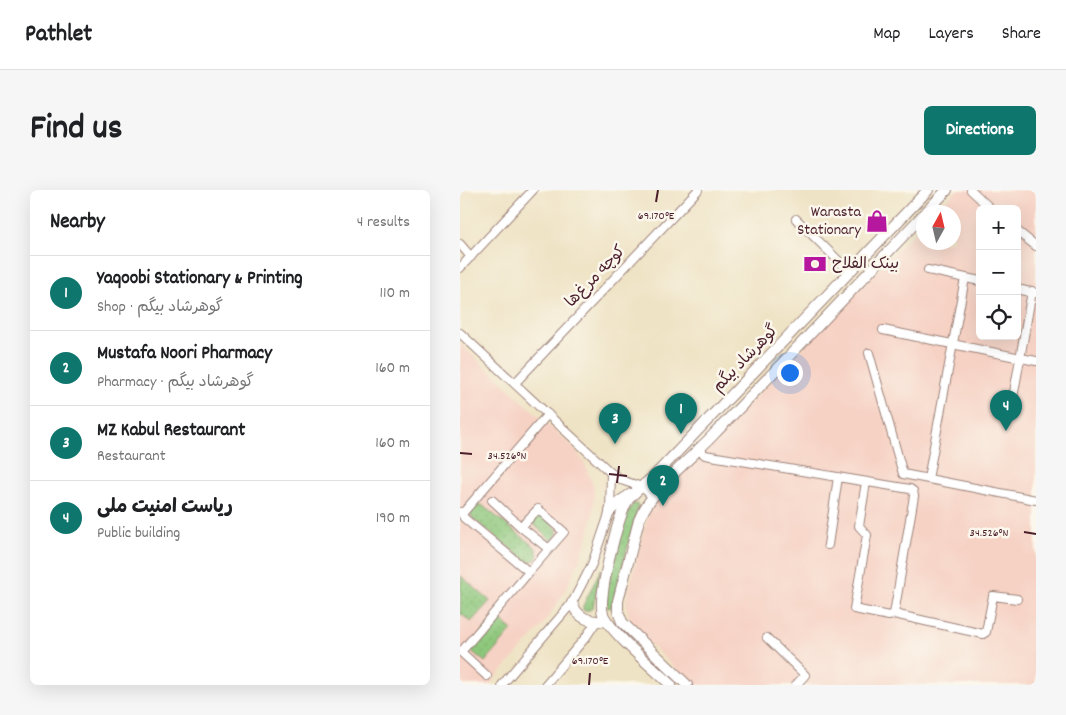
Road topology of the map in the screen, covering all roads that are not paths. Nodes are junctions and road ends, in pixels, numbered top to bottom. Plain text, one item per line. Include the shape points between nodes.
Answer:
1 (533, 190) edge
2 (698, 190) edge
3 (928, 190) edge
4 (947, 190) edge
5 (971, 190) edge
6 (933, 205) edge
7 (987, 205) edge
8 (796, 219) dead end
9 (916, 223) edge
10 (1021, 234) edge
11 (460, 244) edge
12 (1036, 246) edge
13 (471, 257) junction
14 (460, 268) edge
15 (928, 270) dead end
16 (850, 272) junction
17 (965, 278) junction
18 (976, 280) edge
19 (1021, 289) edge
20 (1034, 293) edge
21 (883, 330) dead end
22 (460, 333) edge
23 (953, 344) junction
24 (869, 353) dead end
25 (1020, 358) junction
26 (1036, 361) edge
27 (515, 383) junction
28 (1013, 398) dead end
29 (548, 414) junction
30 (700, 450) junction
31 (610, 473) junction
32 (838, 478) junction
33 (928, 479) junction
34 (866, 482) junction
35 (639, 489) junction
36 (652, 496) junction
37 (492, 500) dead end
38 (1036, 500) edge
39 (610, 511) junction
40 (461, 513) edge
41 (521, 526) junction
42 (828, 545) dead end
43 (549, 549) junction
44 (529, 572) junction
45 (1017, 599) dead end
46 (572, 603) junction
47 (894, 614) junction
48 (601, 621) junction
49 (767, 638) dead end
50 (461, 652) edge
51 (487, 676) dead end
52 (502, 685) edge
53 (545, 685) edge
54 (672, 685) edge
55 (687, 685) edge
56 (796, 685) edge

1 - 13 street
2 - 27 street, کوچه مرغ‌ها
3 - 16 main road, گوهرشاد بیگم
4 - 6 main road, گوهرشاد بیگم
5 - 7 street
8 - 16 street
9 - 30 main road, گوهرشاد بیگم
10 - 12 street
11 - 13 street
13 - 14 street
15 - 17 street
16 - 35 main road, گوهرشاد بیگم
17 - 18 street
17 - 23 street
19 - 20 street
20 - 25 street
21 - 23 street
22 - 27 street
23 - 25 street
23 - 33 street
24 - 33 street via 903,474
25 - 26 street
25 - 28 street
27 - 29 street
29 - 31 street
29 - 40 street
30 - 32 street via 705,454
30 - 36 main road, گوهرشاد بیگم
31 - 35 street
31 - 39 street
32 - 34 street
32 - 42 street
33 - 38 street
34 - 47 street via 859,526 867,535 854,609 889,616
34 - 47 street via 913,491
35 - 36 street
35 - 39 main road
35 - 48 main road, گوهرشاد بیگم via 628,500 620,518 604,585
36 - 55 main road, گوهرشاد بیگم via 639,520 618,611 622,622
37 - 41 street
39 - 46 street via 592,564
40 - 44 street
41 - 43 street
41 - 43 street via 538,509 564,532
43 - 44 street
44 - 50 street
45 - 47 street via 993,596 983,634
46 - 48 main road via 579,616
46 - 52 street
48 - 53 street
48 - 54 main road
49 - 56 street via 805,676
50 - 51 street

